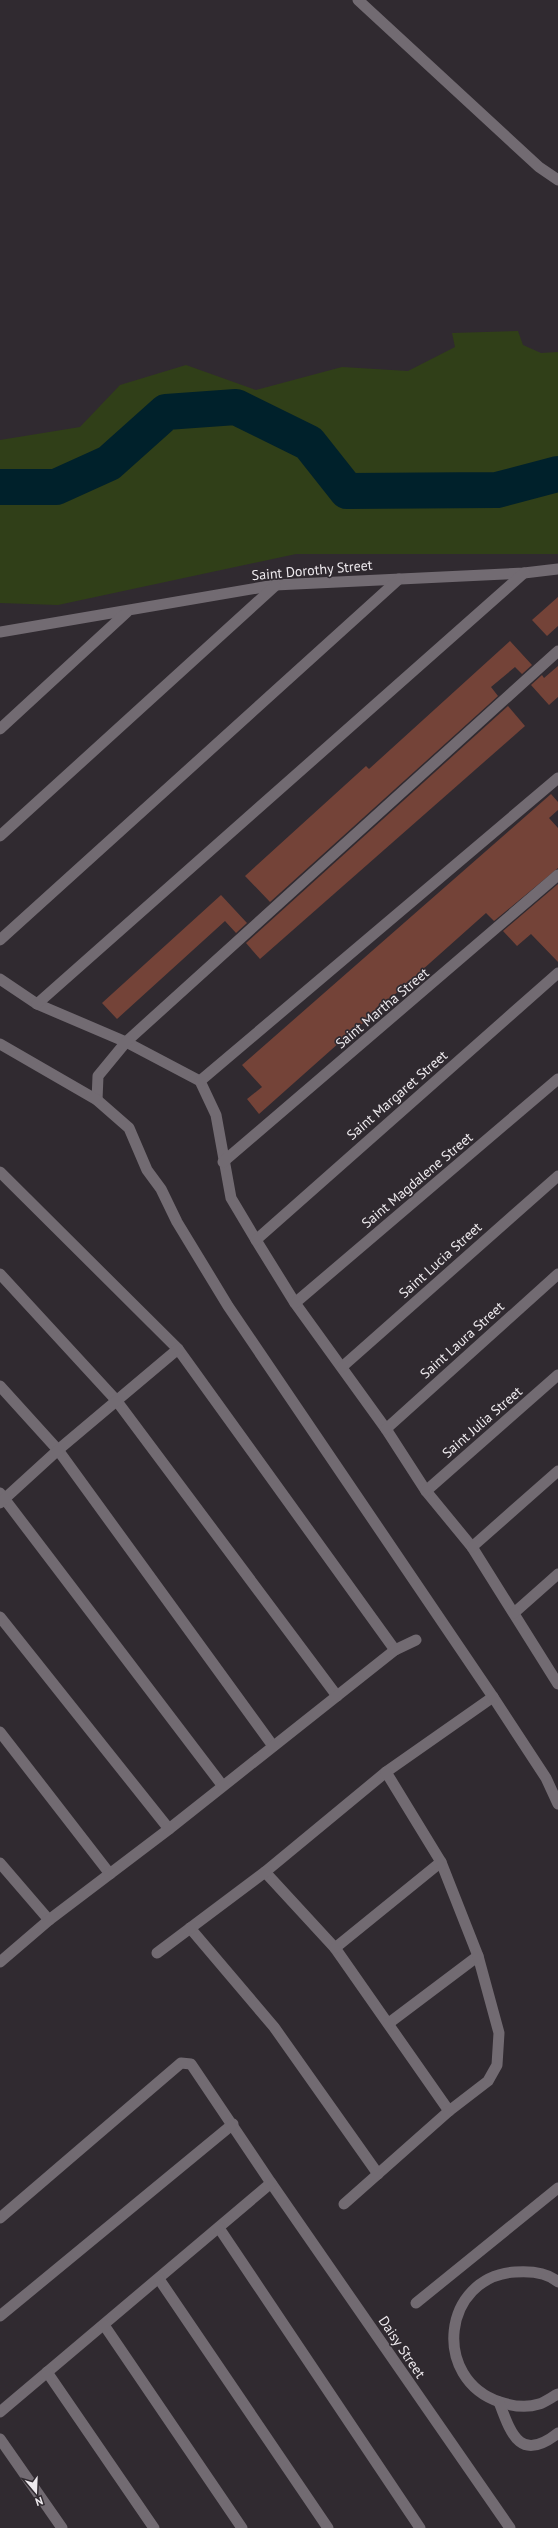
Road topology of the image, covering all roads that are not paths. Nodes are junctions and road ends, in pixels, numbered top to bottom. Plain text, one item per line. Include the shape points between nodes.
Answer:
1 (358, 0) edge
2 (558, 180) edge
3 (558, 569) edge
4 (524, 573) junction
5 (399, 579) junction
6 (275, 585) junction
7 (128, 612) junction
8 (3, 634) edge
9 (558, 652) edge
10 (0, 729) edge
11 (558, 778) edge
12 (0, 836) edge
13 (558, 875) edge
14 (0, 940) edge
15 (558, 974) edge
16 (0, 979) edge
17 (37, 1004) junction
18 (126, 1042) junction
19 (0, 1044) edge
20 (558, 1078) edge
21 (200, 1081) junction
22 (97, 1100) junction
23 (223, 1162) junction
24 (0, 1172) edge
25 (558, 1176) edge
26 (256, 1240) junction
27 (0, 1274) edge
28 (558, 1274) edge
29 (295, 1303) junction
30 (178, 1349) junction
31 (342, 1367) junction
32 (558, 1375) edge
33 (0, 1386) edge
34 (116, 1400) junction
35 (386, 1429) junction
36 (58, 1450) junction
37 (558, 1471) edge
38 (426, 1490) junction
39 (2, 1498) edge
40 (472, 1547) junction
41 (558, 1574) edge
42 (514, 1613) junction
43 (0, 1617) edge
44 (416, 1640) dead end
45 (395, 1650) junction
46 (558, 1683) edge
47 (337, 1696) junction
48 (493, 1697) junction
49 (0, 1732) edge
50 (272, 1746) junction
51 (386, 1772) junction
52 (222, 1785) junction
53 (555, 1791) edge
54 (558, 1804) edge
55 (169, 1829) junction
56 (442, 1862) junction
57 (0, 1863) edge
58 (265, 1872) junction
59 (110, 1874) junction
60 (49, 1920) junction
61 (190, 1928) junction
62 (335, 1948) junction
63 (157, 1953) dead end
64 (478, 1956) junction
65 (0, 1962) edge
66 (389, 2023) junction
67 (449, 2111) junction
68 (233, 2124) junction
69 (378, 2174) junction
70 (271, 2183) junction
71 (558, 2188) edge
72 (344, 2204) dead end
73 (0, 2218) edge
74 (219, 2228) junction
75 (159, 2279) junction
76 (558, 2282) edge
77 (416, 2303) dead end
78 (0, 2316) edge
79 (104, 2325) junction
80 (47, 2372) junction
81 (558, 2394) edge
82 (499, 2402) junction
83 (0, 2412) edge
84 (558, 2433) edge
85 (0, 2439) edge
86 (62, 2528) edge
87 (154, 2528) edge
88 (242, 2528) edge
89 (328, 2528) edge
90 (420, 2528) edge
91 (510, 2528) edge

1 - 2 street via 539,166
3 - 4 street, Saint Dorothy Street
4 - 5 street, Saint Dorothy Street
4 - 17 street
5 - 6 street, Saint Dorothy Street
5 - 14 street
6 - 7 street, Saint Dorothy Street
6 - 12 street
7 - 8 street, Saint Dorothy Street
7 - 10 street
9 - 18 street
11 - 21 street
13 - 23 street, Saint Martha Street
15 - 26 street, Saint Margaret Street
16 - 17 street
17 - 18 street
18 - 21 street
18 - 22 street via 98,1076
19 - 22 street
20 - 29 street, Saint Magdalene Street
21 - 23 street via 216,1115
22 - 48 street via 129,1128 147,1170 161,1189 228,1306
23 - 26 street via 231,1198
24 - 30 street
25 - 31 street, Saint Lucia Street
26 - 29 street
27 - 34 street
28 - 35 street, Saint Laura Street
29 - 31 street
30 - 34 street
30 - 45 street
31 - 35 street
32 - 38 street, Saint Julia Street
33 - 36 street
34 - 36 street
34 - 47 street
35 - 38 street
36 - 39 street
36 - 50 street
37 - 40 street
38 - 40 street
39 - 52 street
40 - 42 street
41 - 42 street
42 - 46 street
43 - 55 street
44 - 45 street
45 - 47 street
47 - 50 street
48 - 51 street
48 - 53 street
49 - 59 street
50 - 52 street
51 - 56 street
51 - 58 street
52 - 55 street
53 - 54 street
55 - 59 street
56 - 62 street
56 - 64 street
57 - 60 street
58 - 61 street
58 - 62 street
59 - 60 street
60 - 65 street
61 - 63 street
61 - 69 street via 274,2027
62 - 66 street
64 - 66 street
64 - 67 street via 499,2033 497,2065 488,2081
66 - 67 street
67 - 69 street
68 - 70 street, Daisy Street
68 - 73 street, Daisy Street via 191,2064 181,2063
68 - 78 street
69 - 72 street
70 - 74 street
70 - 91 street, Daisy Street
71 - 77 street
74 - 75 street
74 - 90 street
75 - 79 street
75 - 89 street
76 - 82 street via 530,2271 503,2273 479,2285 462,2305 453,2330 455,2357 467,2380 487,2398
79 - 80 street
79 - 88 street
80 - 83 street
80 - 87 street
81 - 82 street via 539,2404 512,2406
82 - 84 street via 510,2432 520,2443 532,2446 548,2441
85 - 86 street

